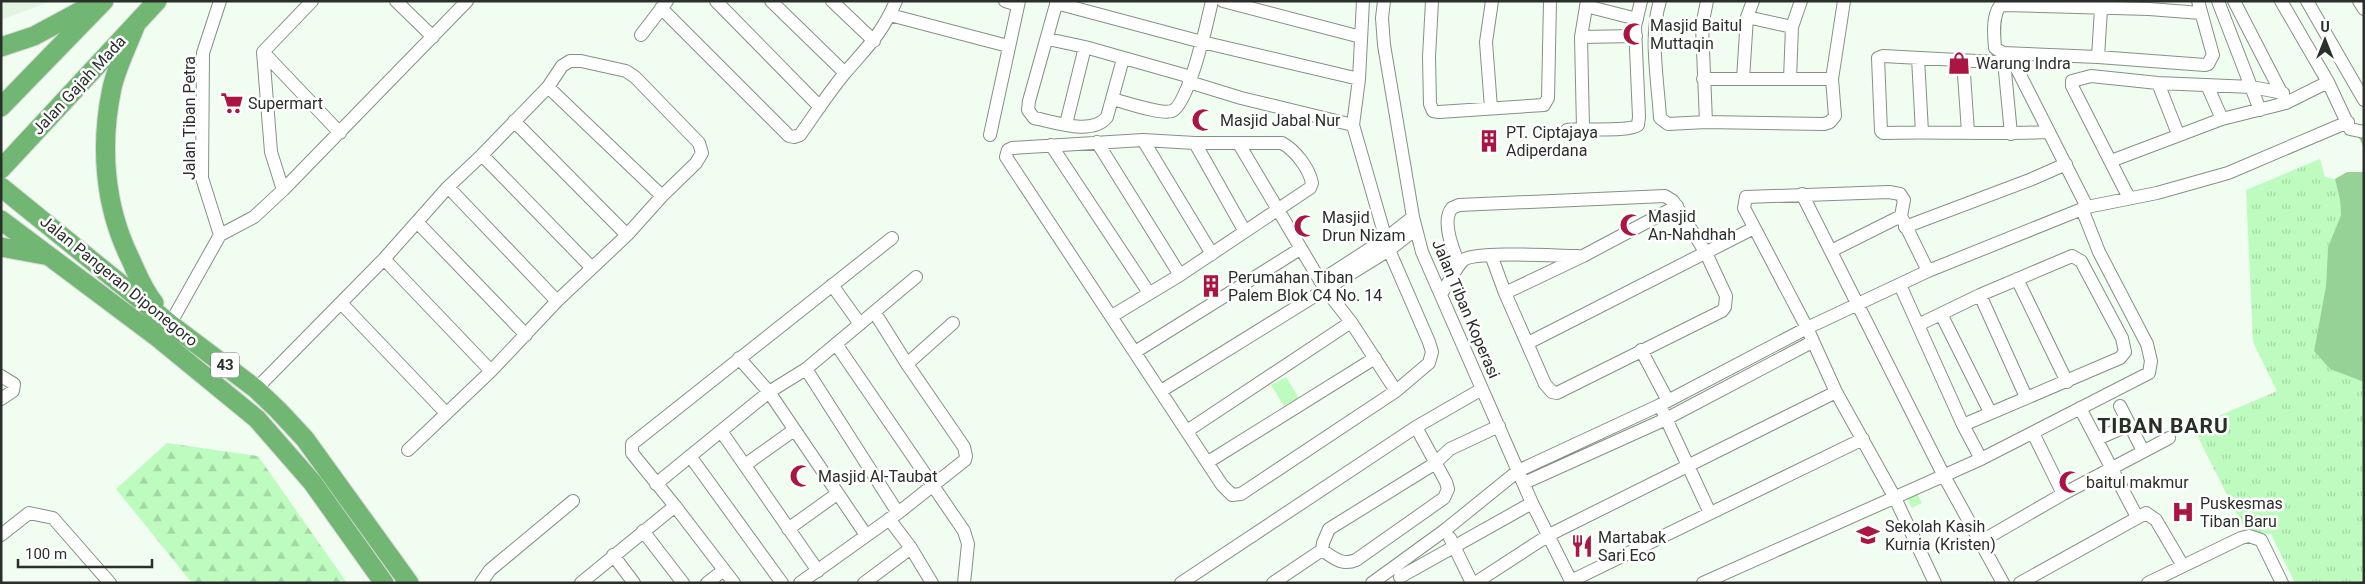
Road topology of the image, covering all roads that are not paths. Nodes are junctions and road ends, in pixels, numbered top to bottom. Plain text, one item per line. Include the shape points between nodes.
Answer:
1 (102, 1) edge
2 (157, 1) edge
3 (220, 1) edge
4 (312, 1) edge
5 (396, 1) edge
6 (467, 1) edge
7 (716, 1) edge
8 (771, 1) edge
9 (832, 1) edge
10 (896, 1) edge
11 (1005, 1) edge
12 (1212, 1) edge
13 (1223, 1) edge
14 (1363, 1) edge
15 (1384, 1) edge
16 (1432, 1) edge
17 (1492, 1) edge
18 (1550, 1) edge
19 (1641, 1) edge
20 (1660, 1) edge
21 (1707, 1) edge
22 (1752, 1) edge
23 (1801, 1) edge
24 (1844, 1) edge
25 (2218, 1) edge
26 (2234, 1) edge
27 (2281, 1) edge
28 (2307, 1) edge
29 (2359, 1) edge
30 (1057, 2) edge
31 (1018, 3) edge
32 (2014, 3) edge
33 (1586, 4) edge
34 (664, 5) edge
35 (2148, 5) edge
36 (2200, 7) edge
37 (2100, 9) junction
38 (2364, 9) edge
39 (890, 15) junction
40 (1747, 17) junction
41 (1637, 19) junction
42 (136, 24) junction
43 (1792, 26) junction
44 (641, 35) dead end
45 (1636, 36) junction
46 (433, 37) junction
47 (1361, 37) junction
48 (1581, 37) junction
49 (1048, 39) junction
50 (874, 42) junction
51 (1202, 42) junction
52 (1008, 46) junction
53 (1, 47) edge
54 (1085, 47) junction
55 (264, 52) junction
56 (2098, 57) junction
57 (1918, 58) junction
58 (1123, 59) junction
59 (1963, 60) junction
60 (2004, 62) junction
61 (845, 73) junction
62 (1703, 79) junction
63 (1743, 79) junction
64 (1790, 79) junction
65 (1832, 79) junction
66 (1190, 80) junction
67 (1359, 80) junction
68 (2328, 82) junction
69 (2158, 83) junction
70 (2207, 85) junction
71 (548, 87) junction
72 (2252, 87) junction
73 (2284, 98) junction
74 (1112, 99) junction
75 (2364, 100) edge
76 (1, 107) edge
77 (820, 107) junction
78 (1491, 108) junction
79 (2260, 110) junction
80 (2222, 119) junction
81 (514, 121) junction
82 (1706, 122) junction
83 (1066, 124) junction
84 (1353, 125) junction
85 (1583, 128) junction
86 (2355, 129) edge
87 (1567, 130) dead end
88 (1922, 132) junction
89 (1968, 132) junction
90 (2048, 132) junction
91 (340, 133) junction
92 (2011, 134) junction
93 (2178, 134) junction
94 (990, 135) dead end
95 (1143, 140) junction
96 (1097, 142) junction
97 (1195, 143) junction
98 (1239, 144) junction
99 (1051, 145) junction
100 (482, 155) junction
101 (2111, 161) junction
102 (2066, 164) junction
103 (1, 170) edge
104 (1, 187) edge
105 (448, 187) junction
106 (283, 190) junction
107 (1802, 194) junction
108 (662, 196) junction
109 (2129, 198) junction
110 (1677, 206) junction
111 (2085, 208) junction
112 (1278, 209) junction
113 (1, 220) edge
114 (417, 222) junction
115 (1903, 222) junction
116 (1414, 224) junction
117 (1754, 228) junction
118 (1244, 230) junction
119 (220, 235) junction
120 (627, 235) junction
121 (892, 238) dead end
122 (1387, 244) junction
123 (1, 247) edge
124 (1300, 249) junction
125 (1831, 251) junction
126 (1706, 253) junction
127 (1212, 254) junction
128 (1491, 255) junction
129 (48, 256) junction
130 (1583, 256) junction
131 (384, 259) junction
132 (1459, 264) junction
133 (592, 268) junction
134 (1928, 271) junction
135 (1180, 275) junction
136 (916, 277) dead end
137 (2017, 279) junction
138 (832, 285) junction
139 (1322, 285) junction
140 (1900, 285) junction
141 (1149, 293) junction
142 (1505, 293) junction
143 (1441, 294) junction
144 (1980, 295) junction
145 (557, 301) junction
146 (341, 303) junction
147 (1857, 304) junction
148 (875, 313) junction
149 (1941, 314) junction
150 (1112, 316) junction
151 (1351, 322) junction
152 (953, 323) dead end
153 (170, 324) junction
154 (860, 324) junction
155 (1918, 325) junction
156 (1807, 328) junction
157 (526, 335) junction
158 (1812, 342) junction
159 (1528, 343) junction
160 (836, 344) junction
161 (1641, 350) junction
162 (1135, 352) junction
163 (739, 358) junction
164 (1375, 358) junction
165 (907, 364) junction
166 (806, 369) junction
167 (491, 371) junction
168 (1, 376) edge
169 (2067, 382) junction
170 (256, 389) junction
171 (1482, 389) junction
172 (1396, 390) junction
173 (1161, 391) junction
174 (769, 392) junction
175 (1836, 392) junction
176 (2026, 397) junction
177 (1, 399) edge
178 (1664, 403) junction
179 (2120, 406) dead end
180 (2080, 408) junction
181 (1990, 412) junction
182 (446, 413) junction
183 (1666, 419) junction
184 (1963, 425) junction
185 (2129, 425) junction
186 (1500, 426) junction
187 (1416, 427) junction
188 (794, 430) junction
189 (721, 432) junction
190 (1187, 432) junction
191 (2033, 433) junction
192 (2169, 438) dead end
193 (1863, 439) junction
194 (2097, 440) junction
195 (408, 450) dead end
196 (2143, 451) junction
197 (690, 456) junction
198 (1982, 459) junction
199 (1208, 462) junction
200 (1434, 464) junction
201 (1688, 465) junction
202 (745, 466) junction
203 (2112, 468) junction
204 (1518, 470) junction
205 (1944, 476) junction
206 (1524, 483) junction
207 (656, 484) junction
208 (933, 485) junction
209 (837, 494) junction
210 (2063, 494) junction
211 (1894, 498) junction
212 (573, 501) dead end
213 (1532, 503) junction
214 (675, 506) junction
215 (1710, 513) junction
216 (359, 514) junction
217 (894, 516) junction
218 (2137, 517) junction
219 (342, 522) junction
220 (788, 529) junction
221 (1445, 530) junction
222 (643, 531) junction
223 (1, 535) edge
224 (866, 535) junction
225 (1549, 535) junction
226 (1980, 542) junction
227 (1455, 545) junction
228 (911, 548) junction
229 (1322, 550) junction
230 (614, 555) junction
231 (2183, 566) junction
232 (724, 570) junction
233 (816, 576) edge
234 (1400, 576) edge
235 (1479, 582) edge
236 (1571, 582) edge
237 (110, 583) edge
238 (384, 583) edge
239 (409, 583) edge
240 (481, 583) edge
241 (581, 583) edge
242 (634, 583) edge
243 (683, 583) edge
244 (708, 583) edge
245 (734, 583) edge
246 (782, 583) edge
247 (800, 583) edge
248 (864, 583) edge
249 (932, 583) edge
250 (964, 583) edge
251 (1181, 583) edge
252 (1273, 583) edge
253 (1372, 583) edge
254 (1703, 583) edge
255 (1935, 583) edge
256 (2003, 583) edge
257 (2020, 583) edge
258 (2148, 583) edge
259 (2282, 583) edge

1 - 53 highway via 34,36
1 - 76 highway
2 - 42 highway, Jalan Gajah Mada
3 - 119 street, Jalan Tiban Petra via 203,53 202,178
4 - 55 street
5 - 46 street
6 - 46 street
7 - 77 street
8 - 61 street
9 - 50 street
10 - 39 street
11 - 31 street
12 - 51 street
13 - 47 street
14 - 47 street
15 - 116 street, Jalan Tiban Koperasi via 1384,45
16 - 78 street via 1431,109 1439,112
17 - 78 street via 1486,42
18 - 78 street via 1546,103 1540,107
19 - 41 street
20 - 82 street via 1656,19 1660,118 1668,124
21 - 62 street via 1702,26
22 - 40 street
23 - 43 street
24 - 65 street
25 - 72 street
26 - 73 street
27 - 68 street
28 - 75 street
29 - 38 street
30 - 49 street
30 - 51 street
31 - 52 street
32 - 37 street
32 - 56 street via 1998,8 1994,35 1999,51
33 - 41 street
33 - 48 street
34 - 44 street
34 - 77 street via 789,136 800,135
35 - 36 street
35 - 37 street
36 - 56 street via 2213,54 2208,64
37 - 56 street
39 - 50 street
39 - 52 street
40 - 43 street
40 - 63 street
41 - 45 street
42 - 103 highway, Jalan Gajah Mada
42 - 153 highway via 112,88 105,153 107,182 119,237 142,288
43 - 64 street
45 - 48 street
45 - 85 street via 1638,125 1629,130
46 - 91 street
47 - 67 street
48 - 85 street
49 - 54 street
49 - 83 street via 1028,110 1034,118
50 - 61 street
51 - 66 street
51 - 67 street
52 - 94 street
54 - 58 street
54 - 83 street
55 - 91 street
55 - 106 street via 271,152
57 - 59 street
57 - 88 street
57 - 88 street via 1878,58 1881,131
58 - 66 street
58 - 74 street
59 - 60 street
59 - 89 street
60 - 90 street via 2014,63
60 - 92 street
61 - 77 street
62 - 63 street
62 - 82 street
63 - 64 street
64 - 65 street
65 - 82 street via 1836,110 1830,122
66 - 74 street via 1181,104 1172,112
66 - 84 street via 1241,98
67 - 84 street
68 - 73 street
68 - 86 street
69 - 70 street
69 - 93 street
69 - 101 street via 2091,76 2072,81
70 - 72 street
70 - 80 street
71 - 81 street
71 - 108 street
71 - 108 street via 562,66 570,62 616,68 635,77 701,148 700,159
72 - 73 street
72 - 79 street
73 - 79 street
74 - 83 street via 1107,117 1099,125
79 - 80 street
80 - 93 street
81 - 100 street
81 - 120 street
84 - 122 street
85 - 87 street
86 - 109 street via 2228,173
88 - 89 street
89 - 92 street
90 - 92 street
90 - 102 street
91 - 106 street
93 - 101 street
95 - 96 street
95 - 97 street
95 - 127 street
96 - 99 street
96 - 135 street
97 - 98 street
97 - 118 street
98 - 112 street
98 - 112 street via 1282,143 1294,150 1309,174 1310,188
99 - 141 street
99 - 150 street via 1012,148 1006,157
100 - 105 street
100 - 133 street
101 - 109 street
102 - 111 street
102 - 115 street via 2032,179
104 - 153 highway, Jalan Pangeran Diponegoro / 43
105 - 114 street
105 - 145 street
106 - 119 street via 254,217
107 - 115 street via 1900,194 1904,200
107 - 117 street via 1746,197 1744,208
107 - 125 street
108 - 120 street
109 - 111 street
110 - 126 street
110 - 130 street
110 - 132 street via 1664,196 1458,205 1448,216 1450,241
111 - 134 street
111 - 180 street via 2099,252 2147,344 2150,368 2144,377
112 - 118 street
112 - 124 street
113 - 129 highway, Jalan Pangeran Diponegoro / 43
114 - 131 street
114 - 157 street
115 - 125 street
115 - 134 street
116 - 122 street
116 - 143 street, Jalan Tiban Koperasi via 1424,260
117 - 126 street
117 - 156 street
118 - 127 street
119 - 153 street
120 - 133 street
121 - 138 street
122 - 139 street
122 - 172 street via 1432,352 1429,364
123 - 129 highway
124 - 139 street
124 - 162 street
125 - 147 street
126 - 159 street
126 - 161 street via 1726,296 1725,307
127 - 135 street
128 - 130 street
128 - 132 street via 1466,259
128 - 142 street
129 - 219 highway, Jalan Pangeran Diponegoro / 43 via 157,336 244,406 290,454
130 - 142 street
131 - 146 street
131 - 167 street
132 - 143 street
133 - 145 street
134 - 140 street
135 - 141 street
136 - 148 street
137 - 144 street
137 - 169 street
137 - 169 street via 2077,257 2122,338 2125,352 2120,358
138 - 154 street
138 - 163 street
139 - 151 street
139 - 173 street
140 - 147 street
140 - 155 street
141 - 150 street
142 - 159 street
143 - 171 street, Jalan Tiban Koperasi
144 - 149 street
144 - 176 street
145 - 157 street
146 - 170 street
146 - 182 street
147 - 156 street
147 - 205 street
148 - 154 street
148 - 165 street
149 - 155 street
149 - 181 street
150 - 162 street
151 - 164 street
151 - 190 street
152 - 165 street
153 - 170 highway, Jalan Pangeran Diponegoro / 43
154 - 160 street
155 - 184 street
156 - 158 street
156 - 178 street
157 - 167 street
158 - 175 street
158 - 183 street
159 - 161 street via 1544,384 1557,393
160 - 166 street
160 - 208 street
161 - 178 street
162 - 173 street
163 - 174 street
163 - 207 street via 632,444 632,453
164 - 172 street
164 - 199 street
165 - 208 street via 966,452 965,460
166 - 174 street
166 - 217 street
167 - 182 street
168 - 177 street via 14,384 13,391
169 - 176 street
170 - 216 highway, Jalan Pangeran Diponegoro / 43 via 297,429
171 - 186 street, Jalan Tiban Koperasi
171 - 187 street
172 - 199 street via 1241,494 1228,492
173 - 190 street
174 - 188 street
174 - 189 street
175 - 193 street
175 - 201 street
176 - 181 street
178 - 183 street
178 - 204 street
179 - 185 street
180 - 191 street
180 - 194 street
181 - 184 street
182 - 195 street
183 - 201 street
183 - 206 street
184 - 198 street
185 - 194 street
185 - 196 street
186 - 200 street via 1450,449
186 - 204 street, Jalan Tiban Koperasi
187 - 200 street
187 - 251 street
188 - 202 street
188 - 209 street
189 - 197 street
189 - 202 street
190 - 199 street
191 - 198 street
191 - 210 street
192 - 196 street
193 - 211 street
193 - 215 street
194 - 203 street
196 - 203 street
197 - 207 street
197 - 246 street
198 - 205 street
200 - 229 street via 1329,529
200 - 229 street via 1446,482 1448,489 1444,498 1350,563
201 - 215 street
201 - 225 street
202 - 220 street
203 - 210 street
203 - 218 street
204 - 206 street, Jalan Tiban Koperasi
204 - 221 street
205 - 211 street
205 - 226 street
206 - 213 street, Jalan Tiban Koperasi
207 - 214 street
208 - 217 street
208 - 250 street via 967,538
209 - 220 street
209 - 224 street
210 - 226 street
211 - 254 street
211 - 255 street
212 - 240 street via 490,570
213 - 225 street, Jalan Tiban Koperasi
213 - 227 street
214 - 222 street
214 - 232 street
215 - 236 street
216 - 219 highway
216 - 239 highway, Jalan Pangeran Diponegoro / 43
217 - 224 street
217 - 228 street
218 - 231 street via 2146,512 2156,520
218 - 257 street
219 - 238 highway, Jalan Pangeran Diponegoro / 43
220 - 233 street
221 - 227 street
221 - 234 street
222 - 230 street
222 - 243 street
223 - 237 street via 29,513 53,518
224 - 233 street
225 - 235 street
225 - 236 street, Jalan Tiban Koperasi
226 - 256 street
227 - 234 street
227 - 235 street
228 - 248 street
228 - 249 street
229 - 252 street
230 - 241 street
230 - 242 street
231 - 258 street
231 - 259 street via 2249,536 2261,540
232 - 244 street
232 - 245 street
233 - 247 street
234 - 253 street

